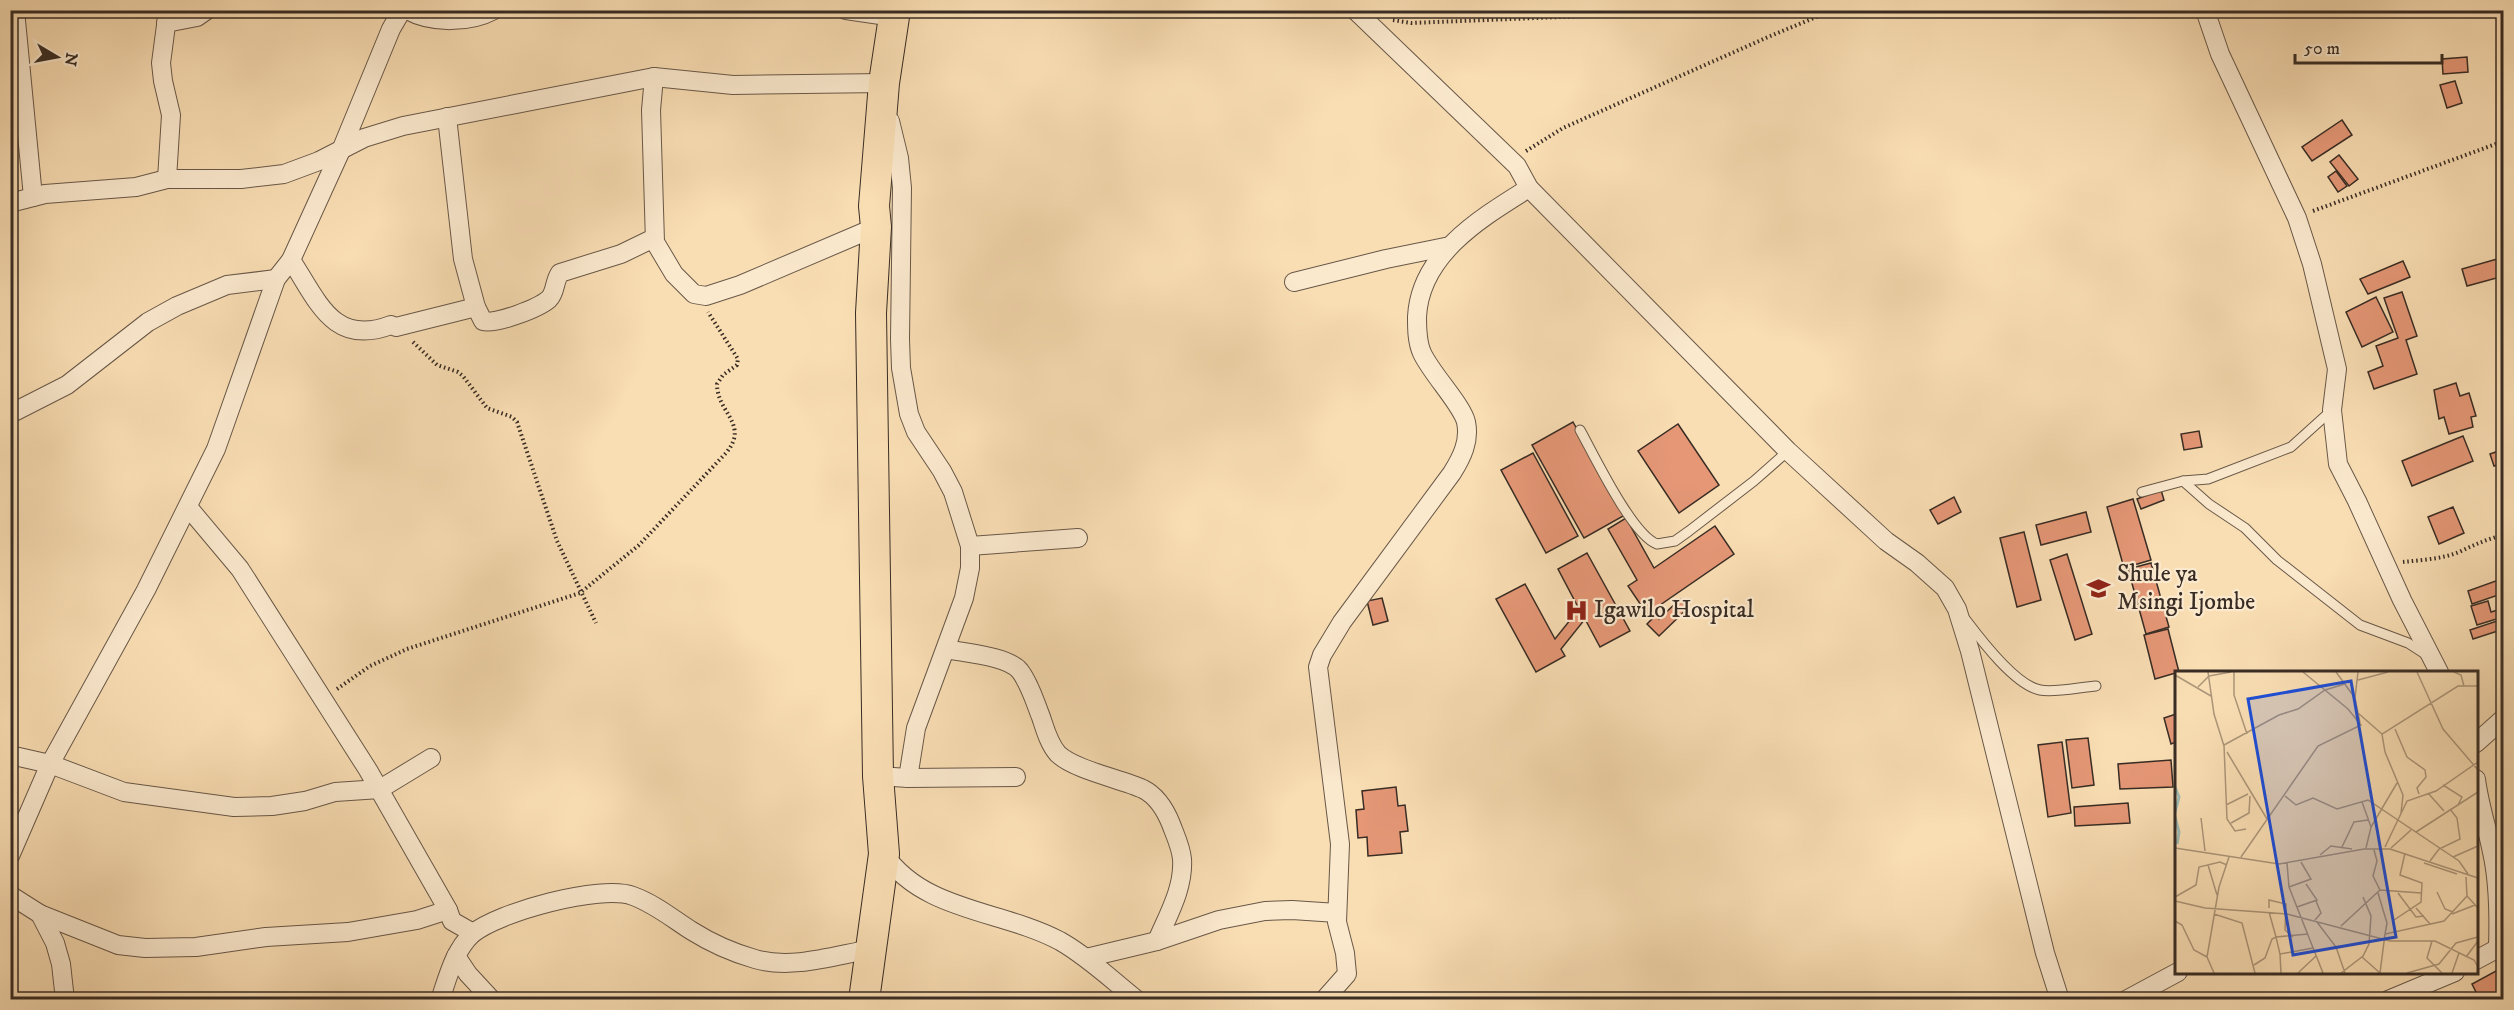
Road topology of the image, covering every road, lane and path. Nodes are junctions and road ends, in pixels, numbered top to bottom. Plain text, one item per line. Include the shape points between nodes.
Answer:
1 (15, 10) edge
2 (207, 10) edge
3 (402, 10) edge
4 (407, 10) edge
5 (494, 10) edge
6 (846, 10) edge
7 (1736, 10) edge
8 (1792, 10) edge
9 (1833, 10) edge
10 (2205, 10) edge
11 (1356, 12) edge
12 (1824, 13) junction
13 (894, 14) edge
14 (167, 17) edge
15 (654, 77) junction
16 (884, 83) junction
17 (17, 89) edge
18 (447, 117) junction
19 (2504, 141) edge
20 (342, 148) junction
21 (1517, 166) junction
22 (167, 179) junction
23 (1529, 188) junction
24 (33, 197) junction
25 (10, 203) edge
26 (2297, 218) junction
27 (876, 227) junction
28 (654, 238) junction
29 (1450, 246) junction
30 (291, 260) junction
31 (276, 279) junction
32 (1294, 282) dead end
33 (698, 296) junction
34 (476, 307) junction
35 (391, 325) junction
36 (2331, 410) junction
37 (10, 414) edge
38 (1580, 430) dead end
39 (1788, 451) junction
40 (2183, 481) junction
41 (2142, 492) dead end
42 (188, 507) junction
43 (2504, 535) edge
44 (1078, 538) dead end
45 (970, 546) junction
46 (2384, 564) junction
47 (580, 593) junction
48 (1957, 609) junction
49 (596, 623) dead end
50 (946, 649) junction
51 (2436, 665) edge
52 (2096, 686) dead end
53 (323, 701) junction
54 (2504, 718) edge
55 (2478, 741) edge
56 (10, 755) edge
57 (431, 758) dead end
58 (50, 764) junction
59 (878, 776) junction
60 (1016, 777) dead end
61 (908, 778) junction
62 (380, 789) junction
63 (2478, 797) edge
64 (884, 854) junction
65 (10, 856) edge
66 (10, 895) edge
67 (448, 910) junction
68 (1337, 913) junction
69 (40, 914) junction
70 (473, 933) junction
71 (1157, 941) junction
72 (2501, 947) edge
73 (872, 949) junction
74 (456, 956) junction
75 (1086, 958) junction
76 (2478, 959) edge
77 (2175, 974) edge
78 (2450, 974) edge
79 (65, 999) edge
80 (440, 999) edge
81 (492, 999) edge
82 (864, 999) edge
83 (1137, 999) edge
84 (1324, 999) edge
85 (2060, 999) edge
86 (2126, 999) edge
87 (2388, 999) edge

1 - 17 street
2 - 14 street via 197,17
3 - 20 street
4 - 5 street via 440,19 475,18
6 - 13 street
7 - 11 path via 1411,23
8 - 12 path
9 - 12 path
10 - 26 street via 2220,54
11 - 21 street
12 - 21 path via 1563,128 1528,149
13 - 16 highway
14 - 22 street via 161,63 171,115
15 - 16 street via 733,85
15 - 18 street
15 - 28 street
16 - 27 highway via 874,206
16 - 45 street via 902,188 900,339 909,414 952,492
17 - 24 street
18 - 20 street via 364,138
18 - 34 street via 463,259
19 - 26 path
20 - 22 street via 284,174 241,179
20 - 30 street
21 - 23 street
22 - 24 street via 136,188
23 - 29 street
23 - 39 street
24 - 25 street
26 - 36 street via 2337,369
27 - 33 street via 740,285
27 - 59 highway via 871,313
28 - 33 street via 674,274
28 - 34 street via 621,254 560,273 548,300 515,315 489,323 482,320
29 - 32 street
29 - 68 street via 1424,282 1417,333 1427,363 1465,418 1464,449 1452,473 1342,622 1318,667 1340,844
30 - 31 street
30 - 35 street via 327,315 342,326 374,332
31 - 37 street via 227,285 177,306 148,322 67,385
31 - 42 street via 216,449
33 - 47 path via 738,358 737,365 717,384 720,401 734,422 732,446 639,545
34 - 35 street
35 - 47 path via 407,334 435,364 463,376 489,410 516,420 557,541
36 - 40 lane via 2291,447 2208,479
36 - 46 street via 2338,464
38 - 39 lane via 1626,512 1645,537 1657,544 1682,536
39 - 48 street via 1886,541 1931,574
40 - 41 lane
40 - 51 lane via 2360,626 2408,643
42 - 53 street via 240,569
42 - 58 street
43 - 46 path via 2439,557
44 - 45 street
45 - 50 street via 964,598
46 - 51 street
47 - 49 path
47 - 53 path via 385,658
48 - 52 lane via 1991,653 2024,684 2041,690
48 - 85 street
50 - 61 street via 916,728
50 - 71 street via 1019,669 1060,755 1142,789 1163,807 1178,843 1182,870 1179,889
53 - 62 street
54 - 55 street
56 - 58 street
57 - 62 street
58 - 62 street via 124,792 218,807 272,806 335,792
58 - 65 street
59 - 61 street
59 - 64 highway
60 - 61 street
62 - 67 street
63 - 72 street via 2493,854
64 - 73 highway
64 - 75 street via 895,870 939,898 1037,931
66 - 69 street
67 - 69 street via 417,920 348,932 266,937 196,947 145,948 117,945
67 - 70 street via 452,921
68 - 71 street via 1265,911 1220,920
68 - 84 street via 1347,974
69 - 79 street via 58,952
70 - 73 street via 515,913 562,899 613,892 645,901 695,933 756,960 795,962
70 - 74 street
71 - 75 street
72 - 76 street
73 - 82 highway
74 - 80 street
74 - 81 street
75 - 83 street
77 - 86 street
78 - 87 street

